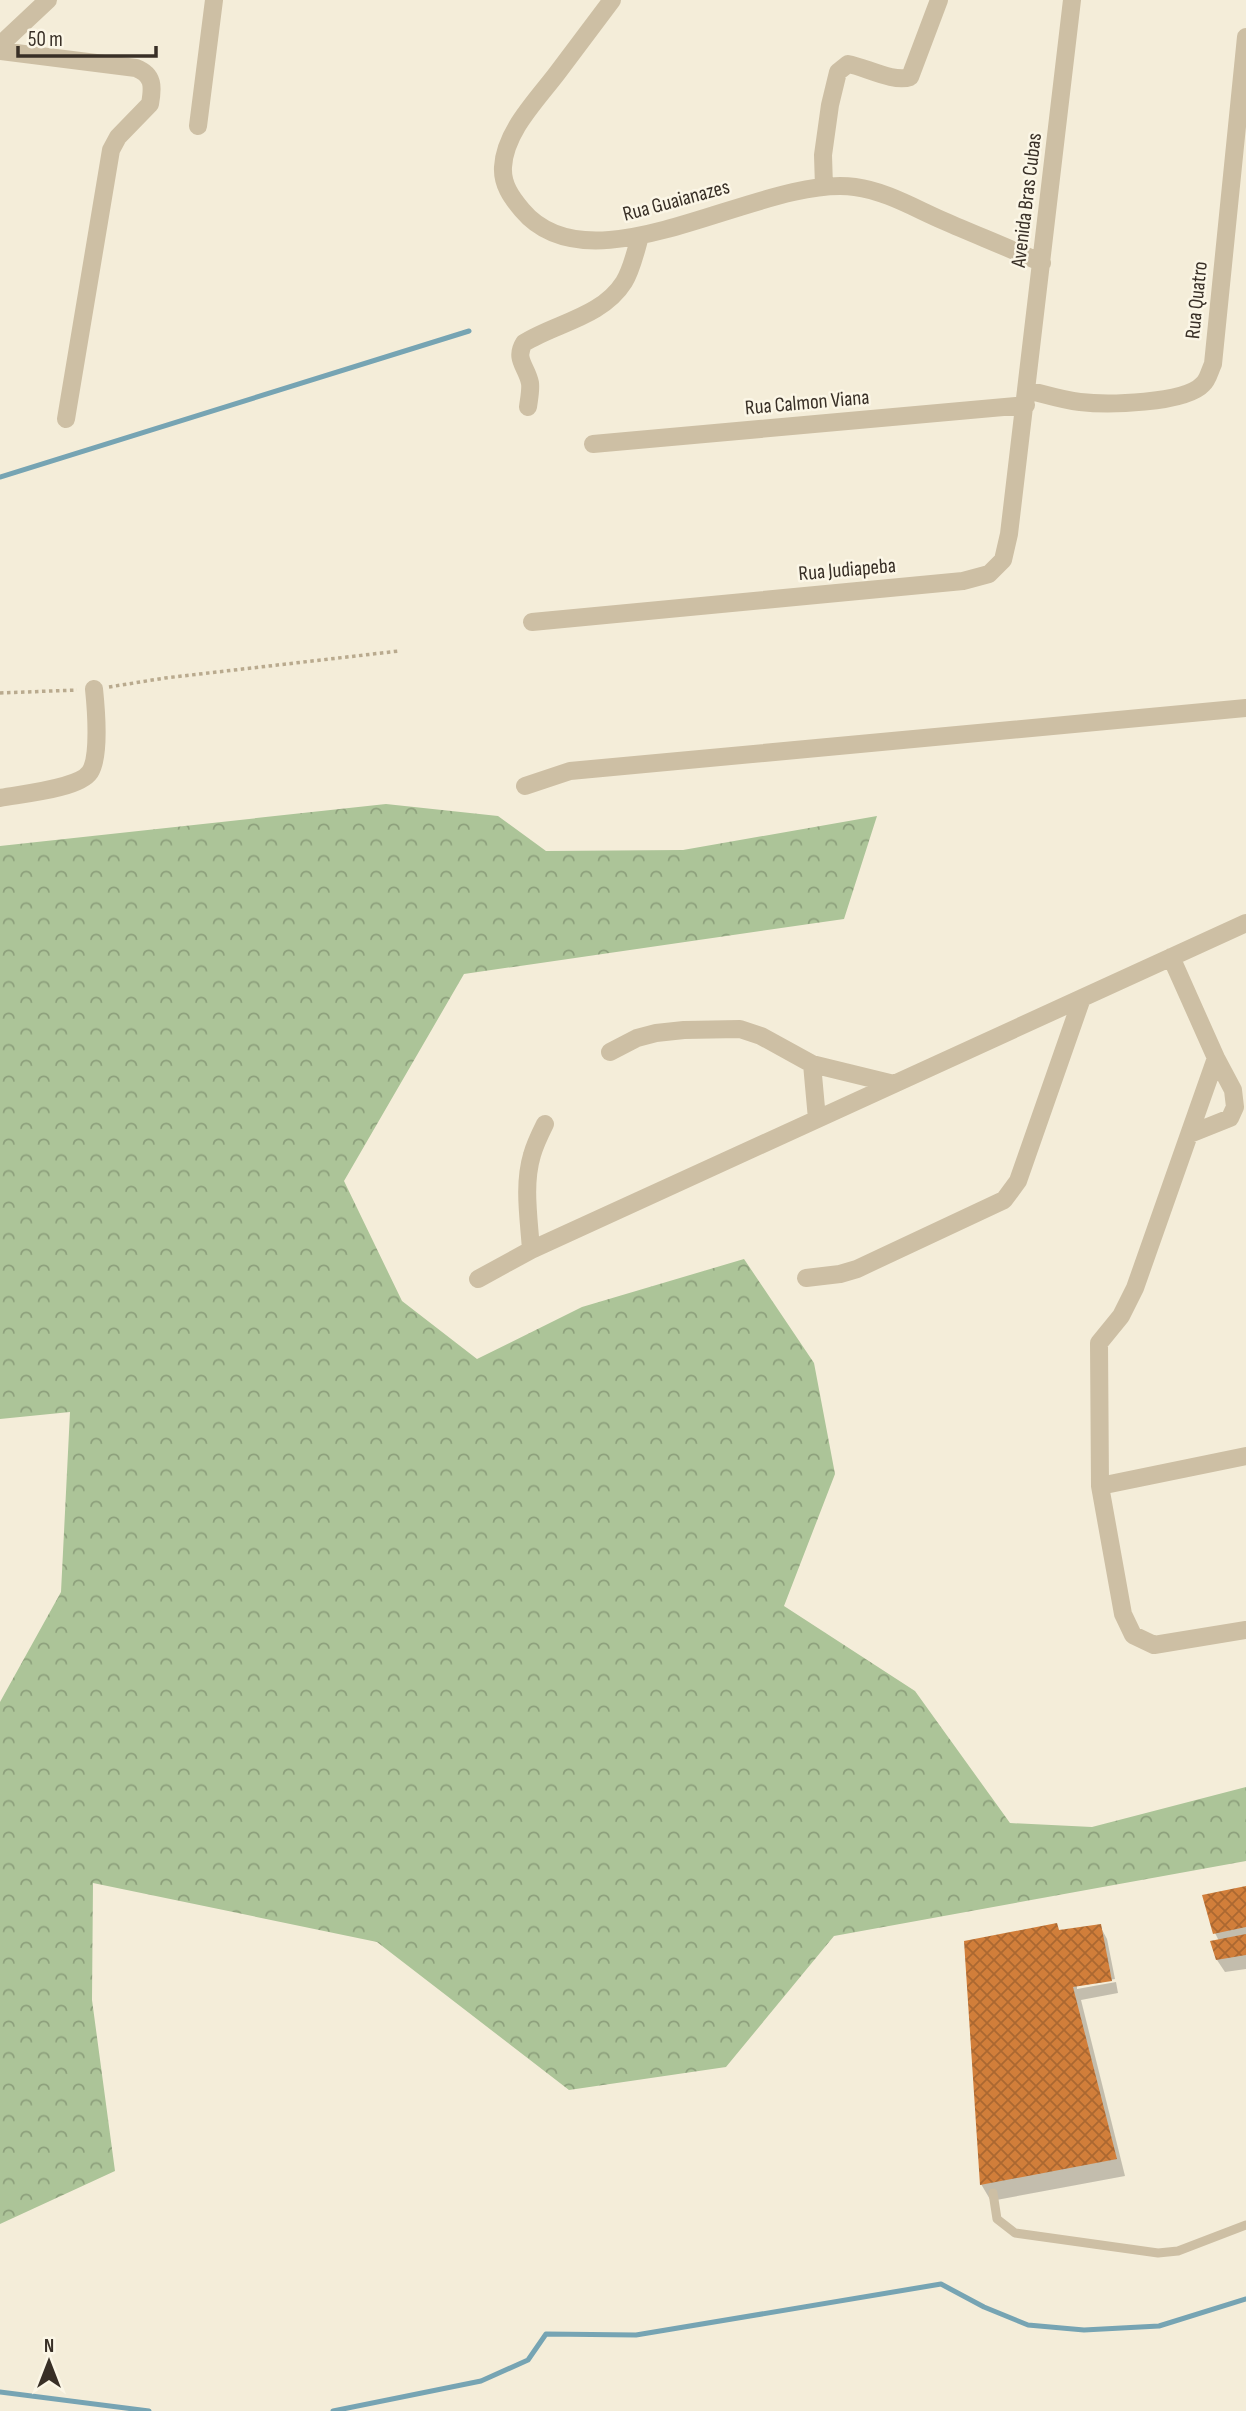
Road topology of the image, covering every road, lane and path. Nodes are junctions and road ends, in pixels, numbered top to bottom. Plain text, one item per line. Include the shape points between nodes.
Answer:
1 (48, 0) edge
2 (214, 0) edge
3 (612, 0) edge
4 (939, 0) edge
5 (1072, 0) edge
6 (1246, 37) edge
7 (0, 46) edge
8 (0, 51) edge
9 (1244, 70) edge
10 (198, 126) dead end
11 (824, 187) junction
12 (640, 236) junction
13 (1042, 263) junction
14 (1026, 397) junction
15 (527, 407) dead end
16 (66, 419) dead end
17 (593, 444) dead end
18 (532, 622) dead end
19 (398, 651) dead end
20 (94, 690) junction
21 (0, 693) edge
22 (1246, 708) edge
23 (525, 786) dead end
24 (0, 798) edge
25 (1246, 923) edge
26 (1171, 957) junction
27 (1082, 998) junction
28 (610, 1052) dead end
29 (1216, 1058) junction
30 (812, 1064) junction
31 (894, 1084) junction
32 (817, 1119) junction
33 (545, 1124) dead end
34 (1189, 1134) junction
35 (531, 1250) junction
36 (806, 1278) dead end
37 (478, 1279) dead end
38 (1246, 1456) edge
39 (1100, 1486) junction
40 (1246, 1630) edge
41 (993, 2193) dead end
42 (1246, 2225) edge

1 - 7 street
2 - 10 street
3 - 12 street, Rua Guaianazes via 516,128 503,170 515,202 548,232 587,241
4 - 11 street via 910,77 898,79 848,64 838,72 825,131
5 - 13 street, Avenida Bras Cubas
6 - 9 street, Rua Quatro
8 - 16 street via 128,66 145,71 152,80 150,104 111,150
9 - 14 street, Rua Quatro via 1213,364 1203,385 1156,401 1119,404
11 - 12 street, Rua Guaianazes via 761,200
11 - 13 street, Rua Guaianazes via 855,187 899,201
12 - 15 street via 625,282 612,296 578,319 524,343 519,350 530,383
13 - 14 street, Avenida Bras Cubas
14 - 17 street, Rua Calmon Viana
14 - 18 street, Rua Judiapeba via 1009,534 1003,560 989,574 963,581
19 - 20 path
20 - 21 path
20 - 24 street via 94,754 87,776
22 - 23 street via 570,771
25 - 26 street
26 - 27 street
26 - 29 street
27 - 31 street
27 - 36 street via 1018,1181 1004,1199 857,1269
28 - 30 street via 656,1033 740,1029
29 - 34 street
29 - 34 street via 1233,1090 1234,1112 1230,1118
30 - 31 street
30 - 32 street
31 - 32 street
32 - 35 street
33 - 35 street via 529,1167
34 - 39 street via 1135,1288 1121,1316 1099,1343
35 - 37 street
38 - 39 street
39 - 40 street via 1123,1614 1133,1635 1154,1645
41 - 42 lane via 997,2219 1015,2233 1158,2253 1178,2251

